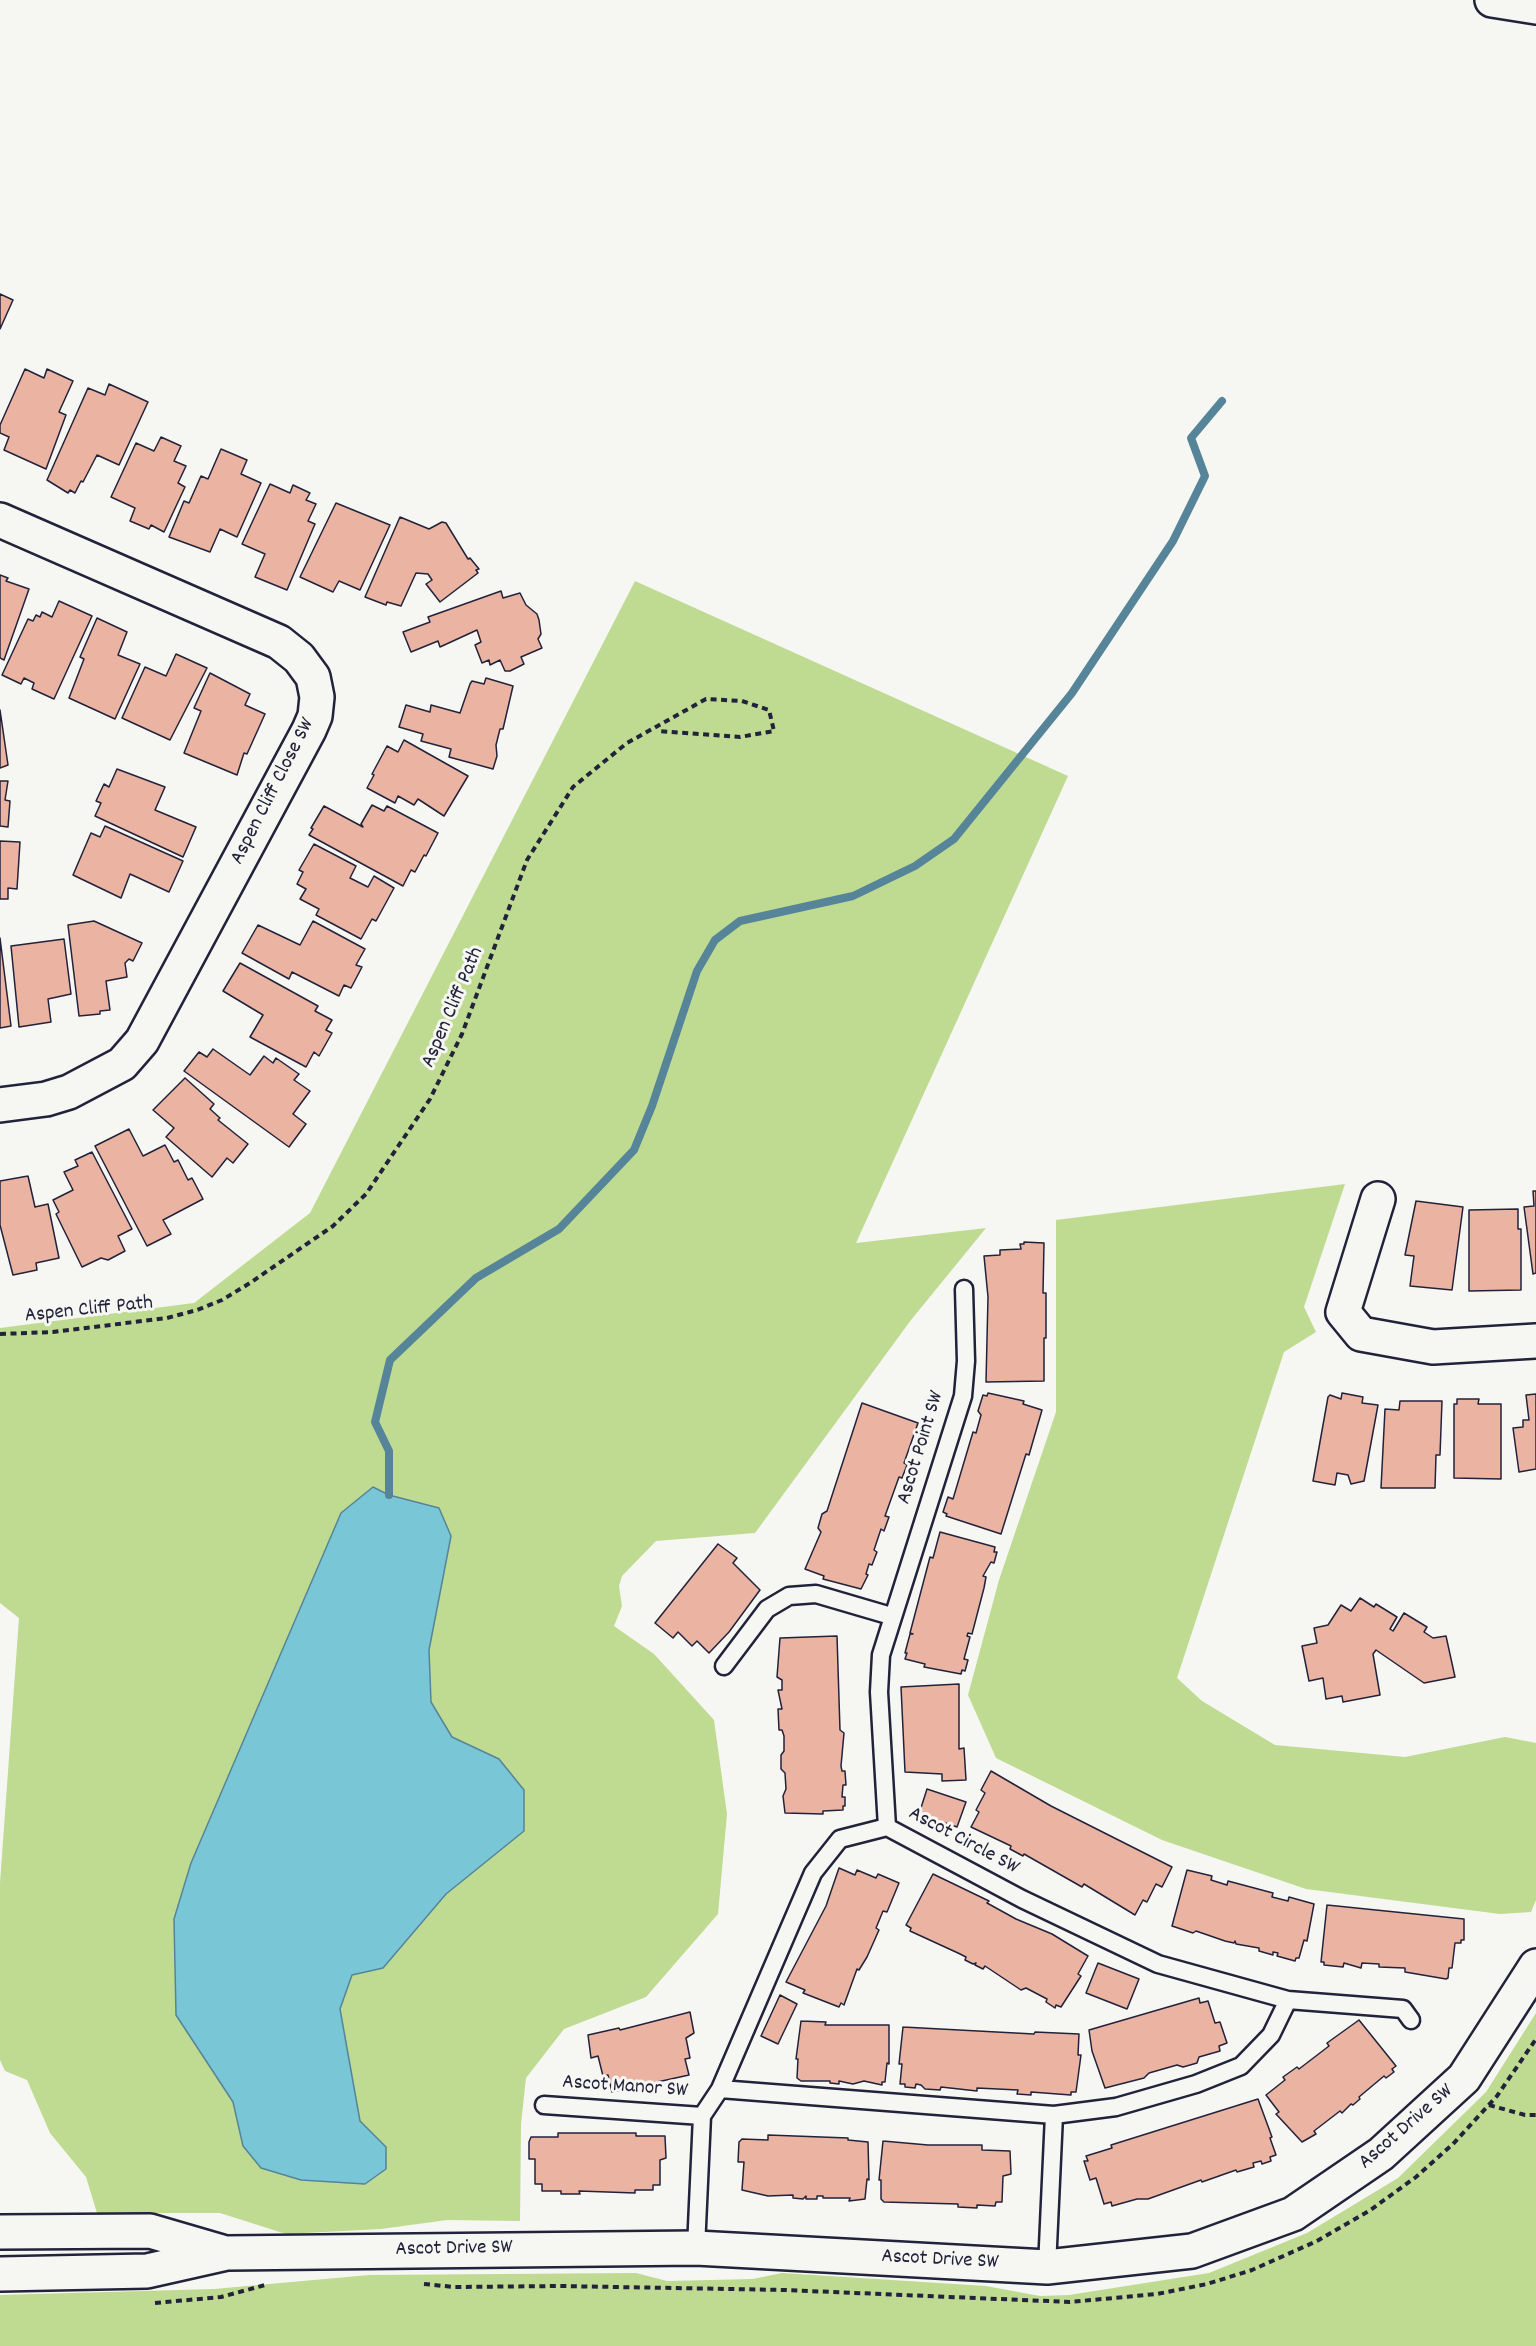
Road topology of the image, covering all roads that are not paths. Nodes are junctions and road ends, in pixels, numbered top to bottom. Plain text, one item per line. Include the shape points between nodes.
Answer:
1 (1492, 0) edge
2 (1536, 7) edge
3 (0, 520) edge
4 (0, 1105) edge
5 (1378, 1199) dead end
6 (964, 1289) dead end
7 (1536, 1341) edge
8 (891, 1616) junction
9 (724, 1666) dead end
10 (887, 1827) junction
11 (1536, 1966) edge
12 (1288, 2000) junction
13 (1411, 2020) dead end
14 (720, 2089) junction
15 (544, 2105) dead end
16 (1054, 2115) junction
17 (702, 2116) junction
18 (0, 2232) edge
19 (696, 2248) junction
20 (226, 2253) junction
21 (1047, 2266) junction
22 (0, 2274) edge

1 - 2 main road
3 - 4 main road, Aspen Cliff Close SW via 279,642 299,658 313,677 317,697 309,730 142,1041 122,1064 69,1092 46,1100
5 - 7 main road via 1343,1312 1361,1334 1433,1347
6 - 8 lane, Ascot Point SW via 963,1396
8 - 9 lane via 816,1594 789,1596 766,1609
8 - 10 lane, Ascot Point SW via 881,1655 879,1692
10 - 12 lane, Ascot Circle SW via 1022,1899 1158,1964
10 - 14 lane, Ascot Circle SW via 840,1839 813,1873
11 - 21 main road, Ascot Drive SW via 1464,2078 1381,2154 1293,2214 1192,2251
12 - 13 lane, Ascot Circle SW via 1403,2009
12 - 16 lane via 1270,2035 1241,2066 1196,2084 1116,2107
14 - 16 lane
14 - 17 lane, Ascot Circle SW
15 - 17 lane, Ascot Manor SW
16 - 21 lane
17 - 19 lane
18 - 20 main road, Ascot Drive SW via 150,2231
19 - 20 main road, Ascot Drive SW
19 - 21 main road, Ascot Drive SW
20 - 22 main road, Ascot Drive SW via 147,2271

